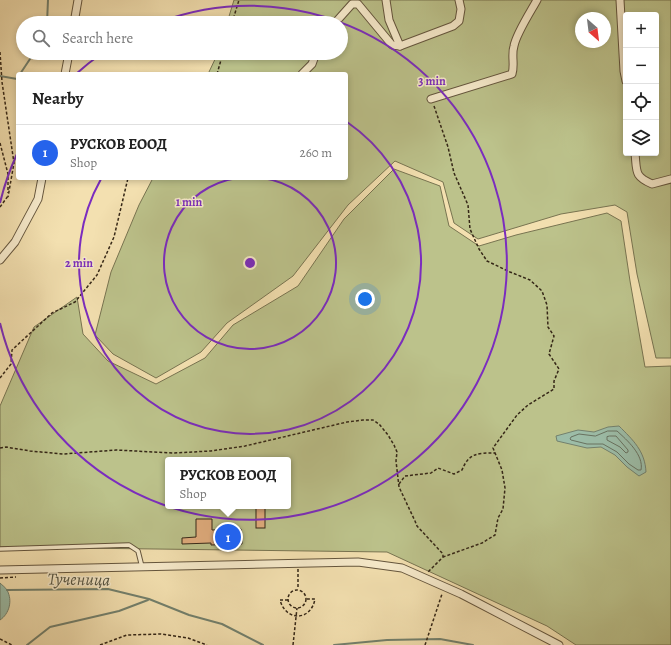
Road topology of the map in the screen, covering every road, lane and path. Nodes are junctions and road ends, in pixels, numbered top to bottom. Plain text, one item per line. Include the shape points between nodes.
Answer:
1 (78, 0) edge
2 (239, 0) edge
3 (386, 0) edge
4 (459, 0) edge
5 (537, 0) edge
6 (620, 0) edge
7 (75, 16) edge
8 (234, 16) edge
9 (342, 16) edge
10 (400, 46) junction
11 (0, 52) edge
12 (623, 53) edge
13 (68, 60) edge
14 (221, 60) edge
15 (313, 60) edge
16 (1, 72) edge
17 (65, 72) edge
18 (218, 72) edge
19 (304, 72) edge
20 (431, 99) joint
21 (0, 144) edge
22 (635, 156) edge
23 (671, 179) edge
24 (42, 180) edge
25 (128, 180) edge
26 (8, 197) junction
27 (0, 207) edge
28 (0, 260) edge
29 (0, 378) edge
30 (0, 448) edge
31 (495, 453) junction
32 (399, 485) junction
33 (0, 549) edge
34 (443, 557) junction
35 (142, 567) junction
36 (0, 570) edge
37 (298, 572) dead end
38 (20, 577) dead end
39 (0, 578) edge
40 (425, 578) junction
41 (445, 586) junction
42 (298, 590) junction
43 (306, 599) junction
44 (288, 600) junction
45 (297, 608) junction
46 (296, 616) junction
47 (0, 639) edge
48 (12, 645) edge
49 (100, 645) edge
50 (207, 645) edge
51 (294, 645) edge
52 (425, 645) edge
53 (559, 645) edge

1 - 7 street
2 - 8 path
3 - 10 street via 389,20
4 - 10 street via 459,21 453,26
5 - 20 street via 514,44 512,74
6 - 12 street
9 - 10 street via 352,4 358,4 392,45
11 - 16 path
13 - 17 street
14 - 18 path
15 - 19 street
16 - 26 path via 14,163
20 - 31 path via 448,147 454,174 468,205 470,229 478,249 487,261 530,280 542,292 547,305 548,327 554,336 548,354 558,368 554,389 517,415 493,448
21 - 26 path via 8,174
22 - 23 street via 637,173 641,179 652,184
24 - 28 street via 38,199 15,242
25 - 29 path via 114,237 97,275 75,302 52,313 12,350 11,364
26 - 27 path
30 - 32 path via 64,454 116,450 173,453 211,451 245,446 347,422 373,420 379,424 394,445
31 - 32 path via 471,456 465,461 462,470 454,474 438,468 431,473 405,476
31 - 34 path via 502,470 505,488 503,509 498,518 495,535 482,543
32 - 34 path via 417,526
33 - 35 lane via 129,545 138,551
34 - 40 path
35 - 36 street
35 - 40 street via 358,562 402,568
37 - 42 path
38 - 39 path
40 - 41 street
41 - 52 path
41 - 53 street
42 - 43 path via 304,593
42 - 44 path via 290,593
43 - 45 path via 303,606
43 - 46 path via 315,599 311,610
44 - 45 path
44 - 46 path via 280,600 282,606 291,615
45 - 46 path
46 - 51 path
47 - 48 path
49 - 50 path via 127,635 161,634 188,638

